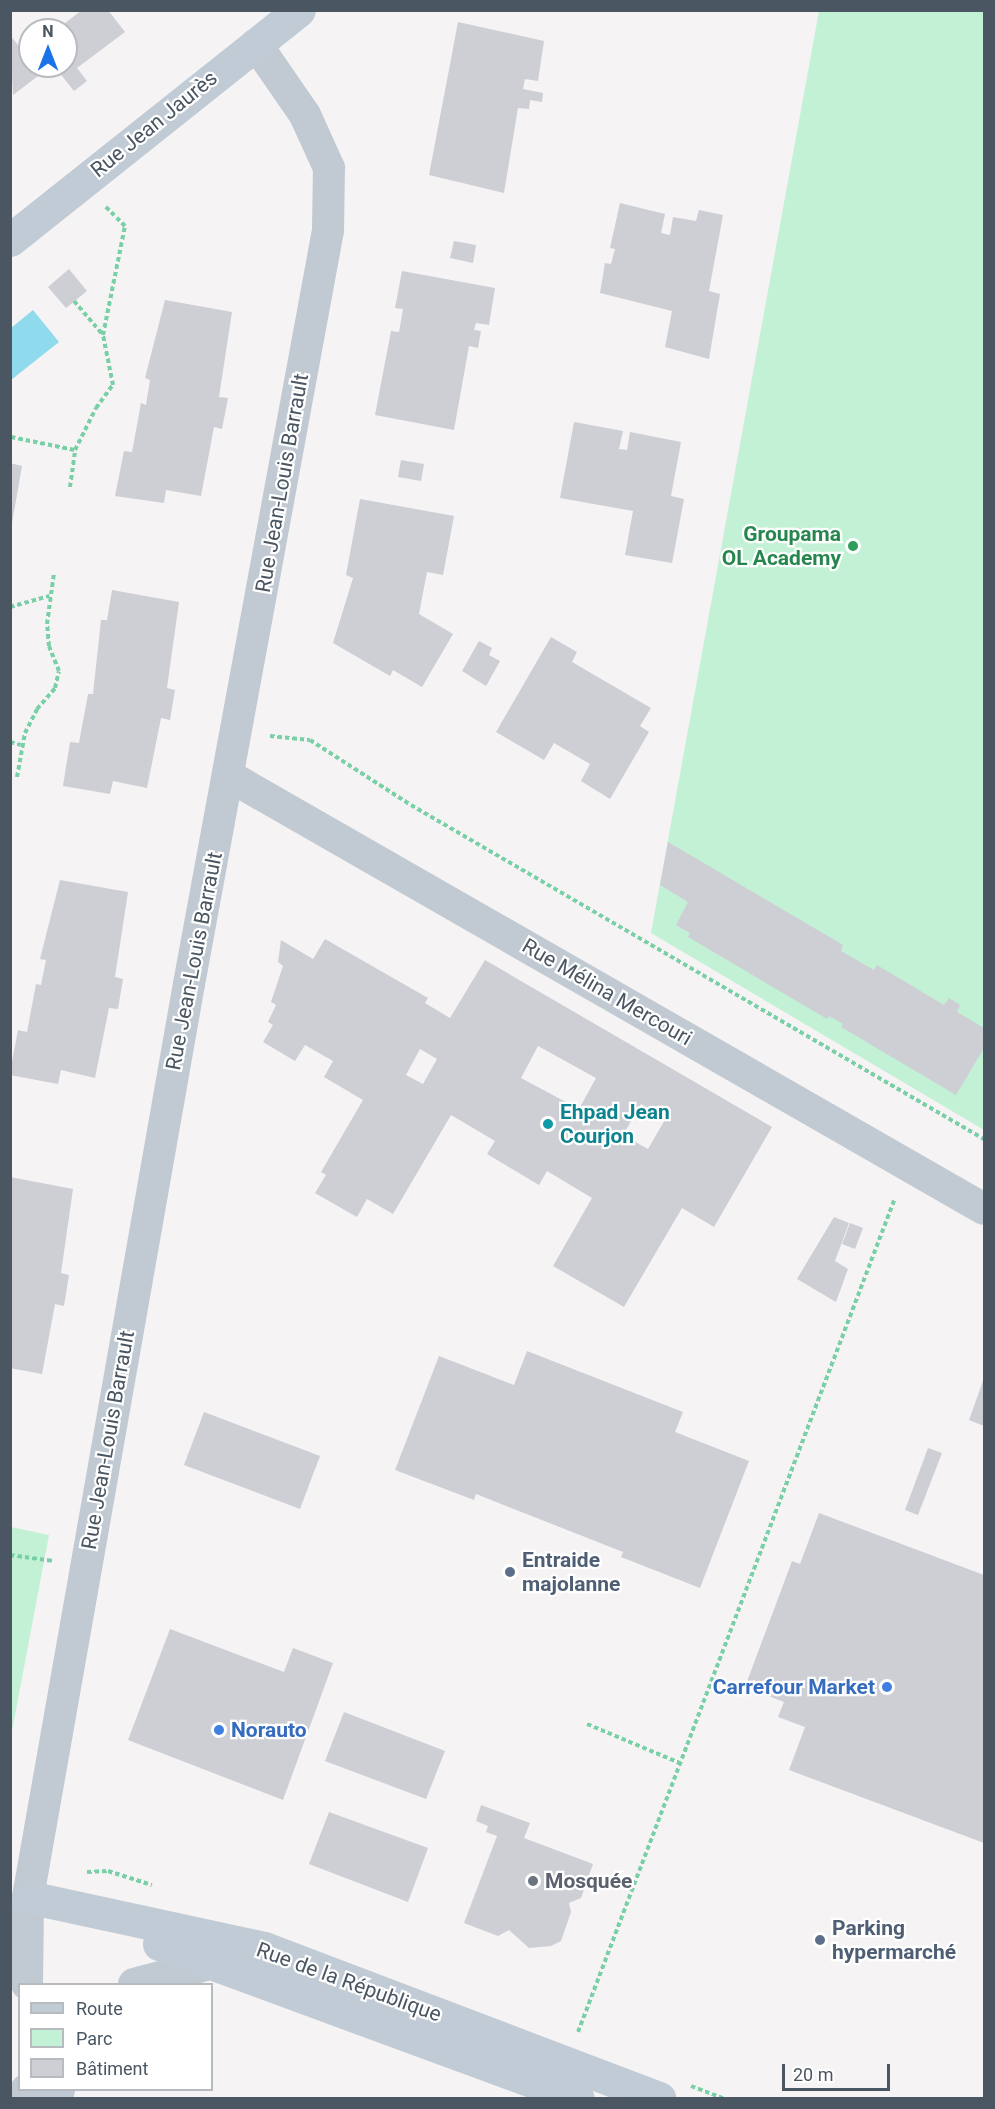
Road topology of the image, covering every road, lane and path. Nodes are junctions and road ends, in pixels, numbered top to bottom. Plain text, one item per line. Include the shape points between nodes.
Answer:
1 (299, 10) edge
2 (255, 44) junction
3 (116, 220) dead end
4 (10, 240) edge
5 (74, 301) dead end
6 (103, 334) junction
7 (11, 438) edge
8 (75, 450) junction
9 (70, 487) dead end
10 (54, 573) dead end
11 (49, 596) junction
12 (10, 607) edge
13 (237, 735) junction
14 (10, 742) edge
15 (21, 745) junction
16 (229, 776) junction
17 (17, 777) dead end
18 (984, 1139) edge
19 (913, 1167) junction
20 (984, 1209) edge
21 (10, 1555) edge
22 (86, 1568) junction
23 (587, 1724) dead end
24 (680, 1763) junction
25 (19, 1894) edge
26 (213, 1963) junction
27 (27, 1983) edge
28 (138, 1983) edge
29 (565, 2063) junction
30 (578, 2098) edge
31 (659, 2098) edge

1 - 2 main road, Rue Jean Jaurès
2 - 4 main road, Rue Jean Jaurès
2 - 13 street, Rue Jean-Louis Barrault via 305,115 319,142 329,168 331,197
3 - 6 path via 125,226
5 - 6 path
6 - 8 path via 113,385 96,408
7 - 8 path
8 - 9 path
10 - 11 path
11 - 12 path
11 - 15 path via 49,646 59,671 55,688 37,709
13 - 16 street, Rue Jean-Louis Barrault
13 - 18 path via 310,740 411,805
14 - 15 path
15 - 17 path
16 - 19 street, Rue Mélina Mercouri
16 - 22 street, Rue Jean-Louis Barrault
19 - 20 street, Rue Mélina Mercouri
19 - 24 path via 891,1207
21 - 22 path
22 - 25 street, Rue Jean-Louis Barrault
23 - 24 path
24 - 29 path
25 - 26 main road, Rue de la République
25 - 27 street, Rue Jean-Louis Barrault
25 - 29 main road, Rue de la République via 264,1948
26 - 28 street
26 - 30 main road, Rue de la République
29 - 31 main road, Rue de la République

